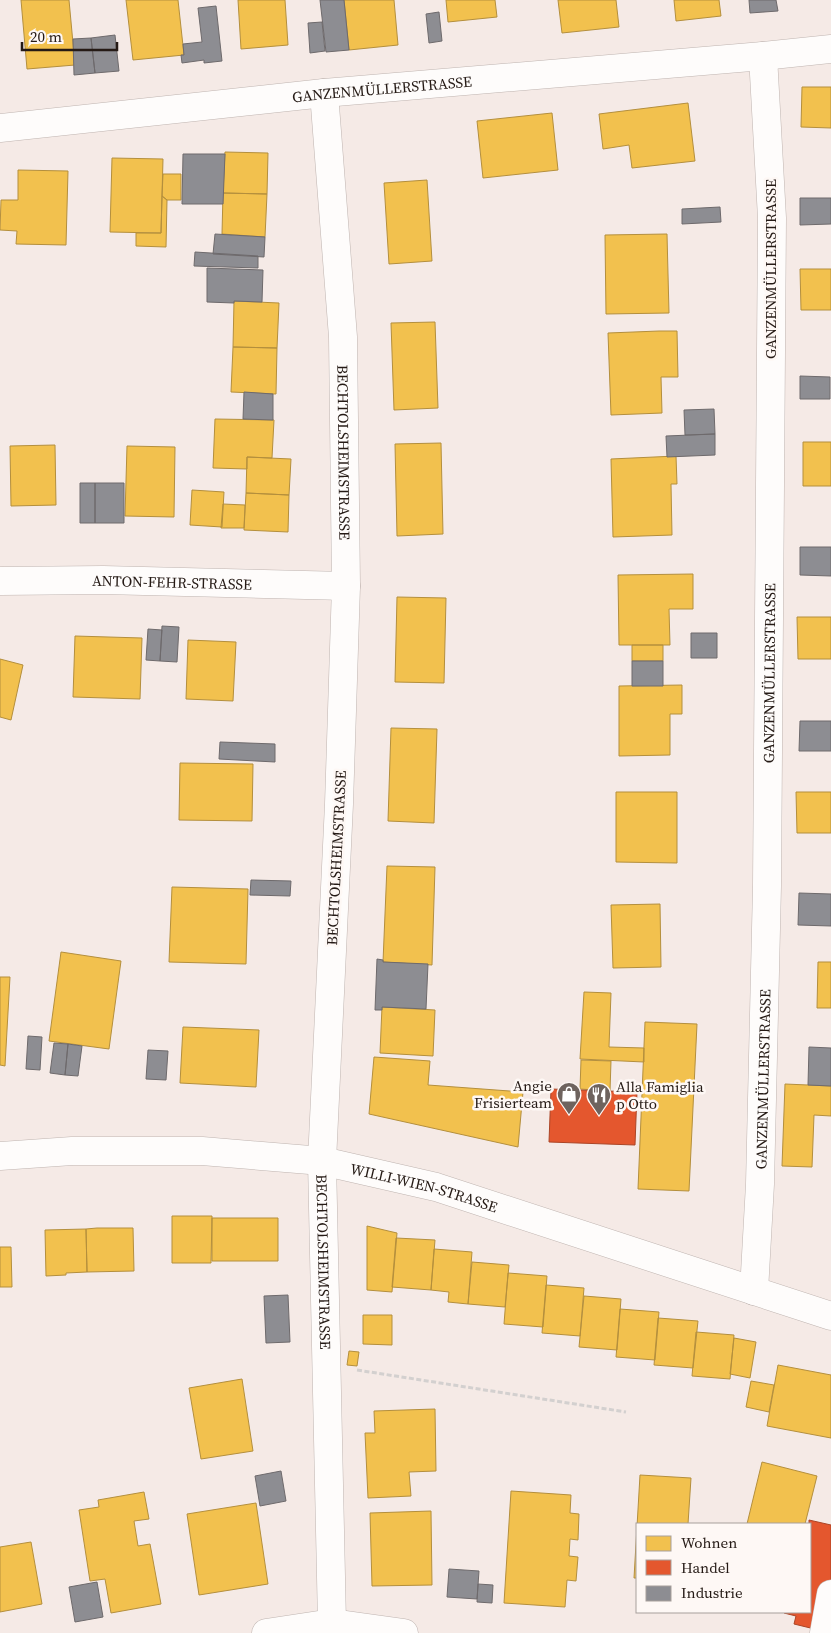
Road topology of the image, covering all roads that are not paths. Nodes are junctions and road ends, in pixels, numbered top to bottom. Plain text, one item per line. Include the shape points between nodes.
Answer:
1 (831, 49) edge
2 (763, 56) junction
3 (324, 93) junction
4 (0, 128) edge
5 (0, 580) edge
6 (346, 586) junction
7 (0, 1156) edge
8 (322, 1161) junction
9 (754, 1291) junction
10 (831, 1316) edge
11 (831, 1594) edge
12 (332, 1623) junction
13 (266, 1633) edge
14 (404, 1633) edge
15 (824, 1633) edge

1 - 2 street, GANZENMÜLLERSTRASSE
2 - 3 street, GANZENMÜLLERSTRASSE
2 - 9 street, GANZENMÜLLERSTRASSE via 772,218 768,886
3 - 4 street, GANZENMÜLLERSTRASSE
3 - 6 street, BECHTOLSHEIMSTRASSE via 343,337
5 - 6 street, ANTON-FEHR-STRASSE
6 - 8 street, BECHTOLSHEIMSTRASSE
7 - 8 street, WILLI-WIEN-STRASSE via 72,1151 202,1151
8 - 9 street, WILLI-WIEN-STRASSE via 436,1187
8 - 12 street, BECHTOLSHEIMSTRASSE
9 - 10 street, WILLI-WIEN-STRASSE
11 - 15 street
12 - 13 street
12 - 14 street

